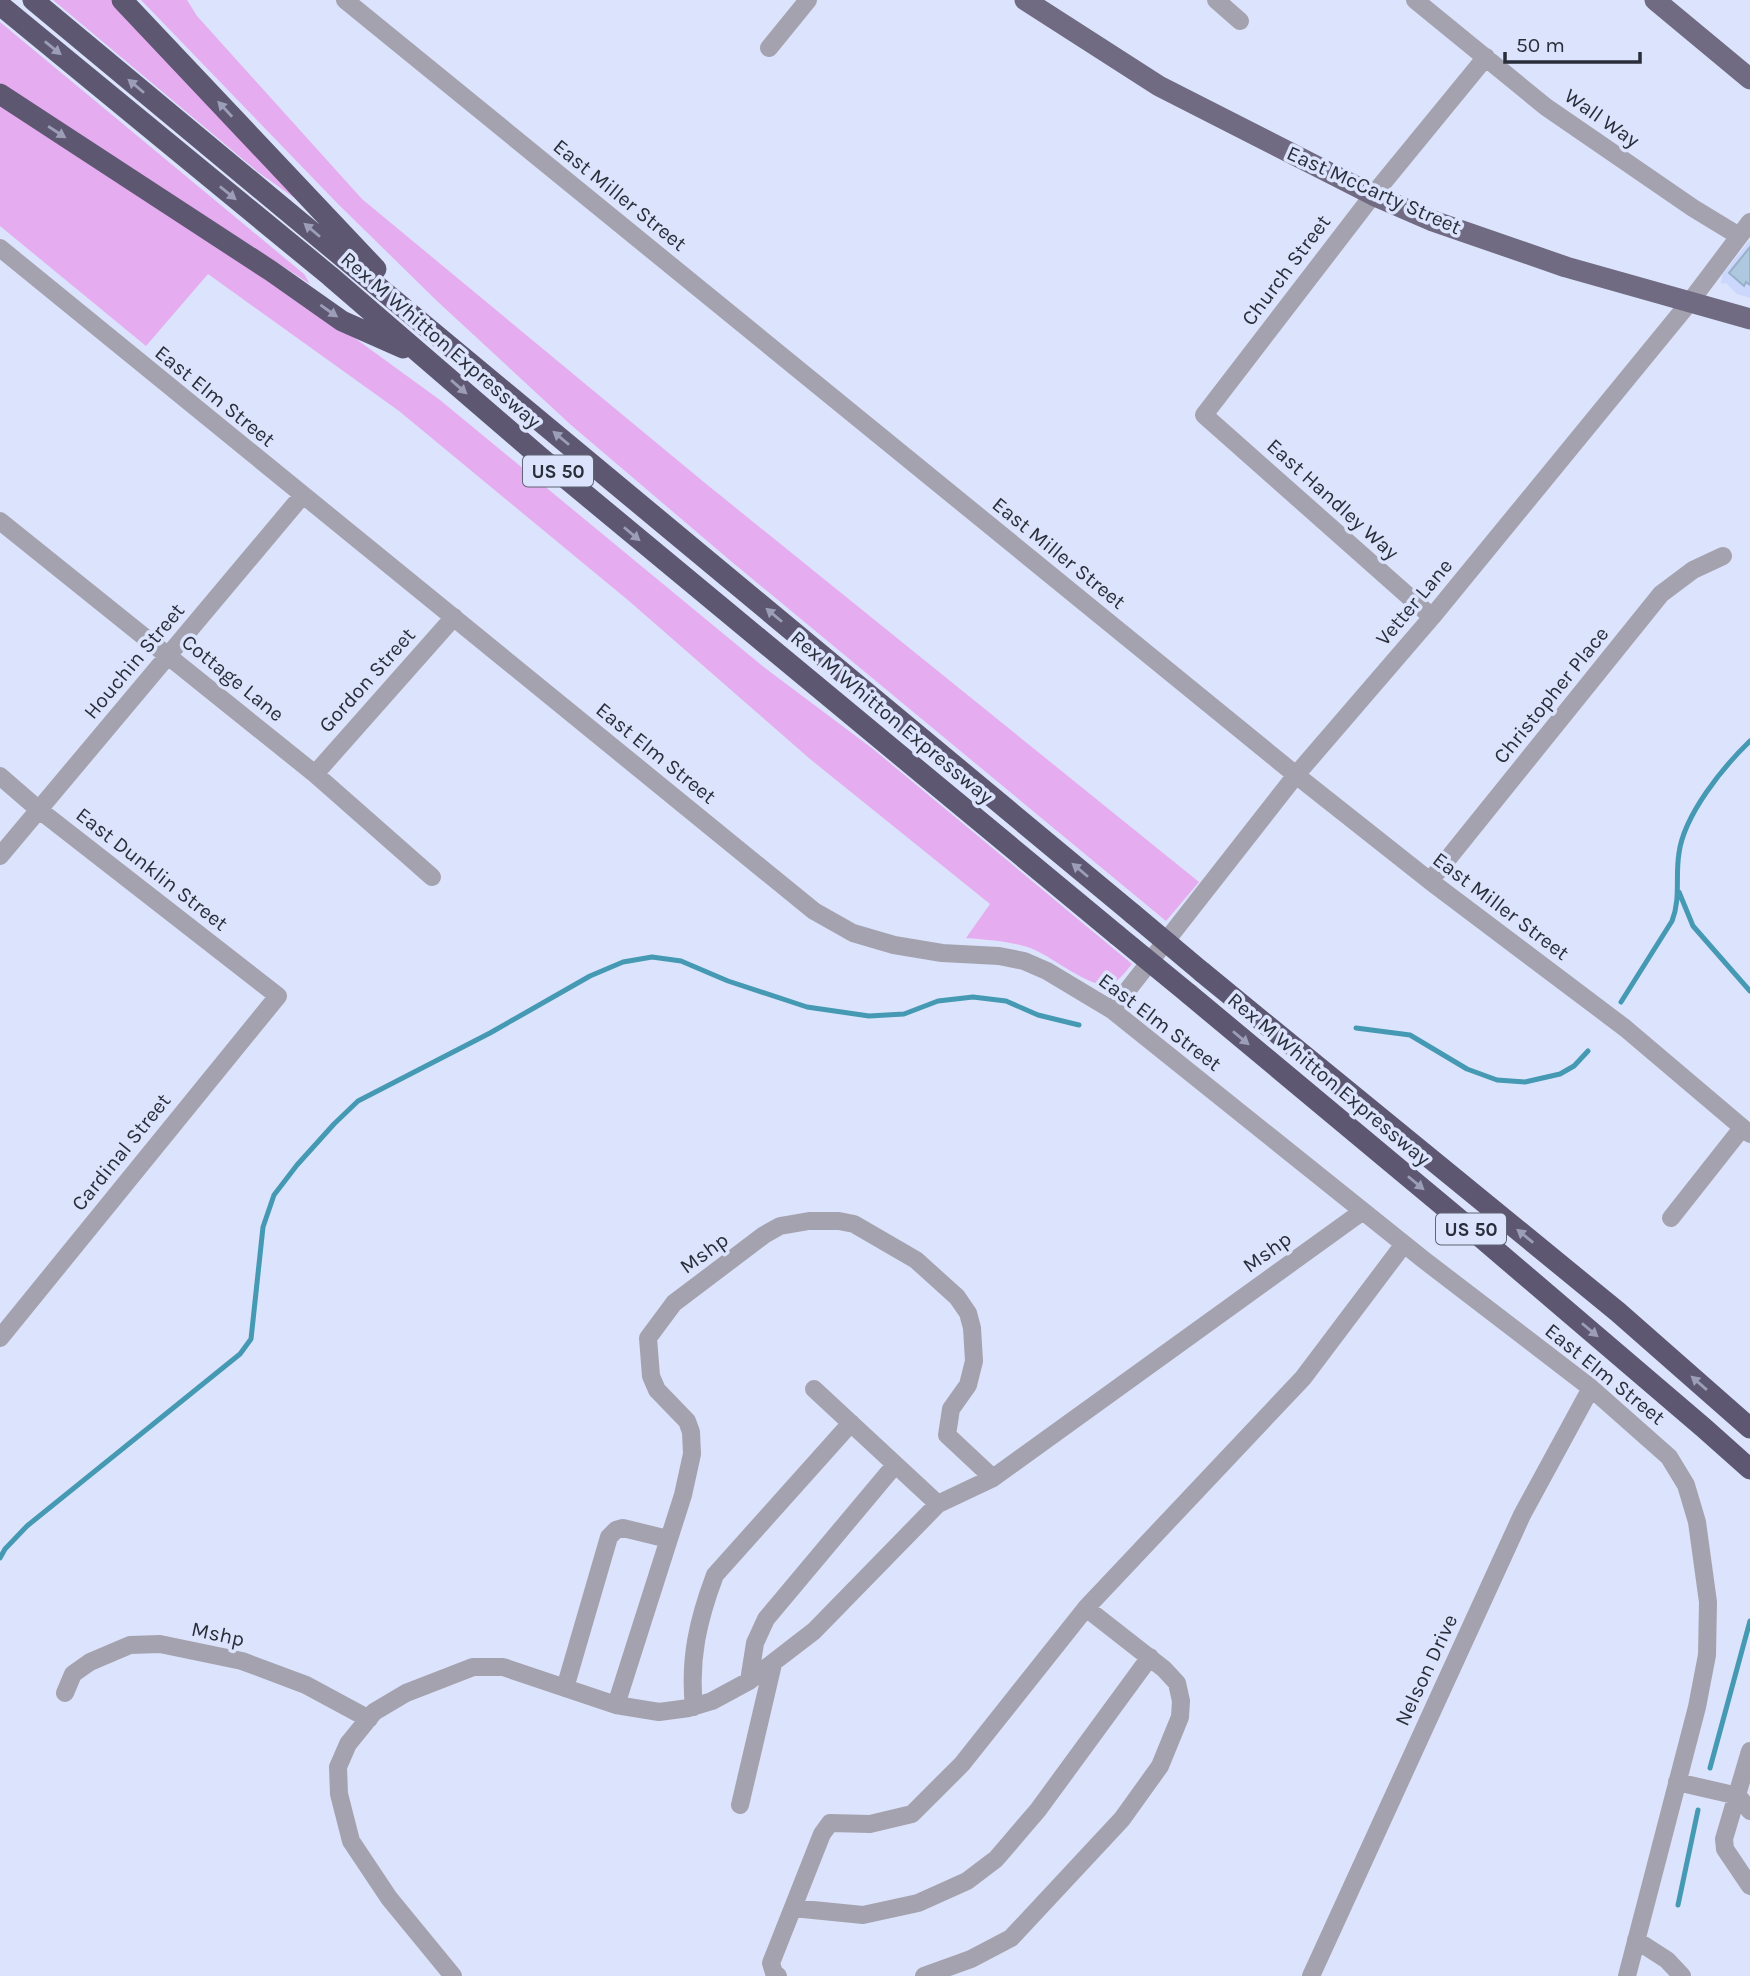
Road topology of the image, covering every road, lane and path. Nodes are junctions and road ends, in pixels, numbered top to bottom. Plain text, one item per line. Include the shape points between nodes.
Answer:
1 (33, 0) edge
2 (122, 0) edge
3 (345, 0) edge
4 (808, 0) edge
5 (1025, 0) edge
6 (1216, 0) edge
7 (1415, 0) edge
8 (1655, 0) edge
9 (0, 5) edge
10 (1240, 21) dead end
11 (769, 48) dead end
12 (1486, 57) junction
13 (1750, 79) edge
14 (0, 94) edge
15 (1373, 195) junction
16 (1745, 229) edge
17 (0, 248) edge
18 (1689, 303) junction
19 (1750, 319) edge
20 (440, 336) junction
21 (425, 358) junction
22 (1204, 415) joint
23 (302, 496) junction
24 (0, 521) edge
25 (1723, 556) dead end
26 (454, 617) junction
27 (1432, 617) junction
28 (169, 655) junction
29 (315, 774) junction
30 (1296, 775) junction
31 (0, 776) edge
32 (38, 810) junction
33 (0, 856) edge
34 (432, 877) dead end
35 (1430, 881) junction
36 (278, 996) joint
37 (1112, 1010) junction
38 (1746, 1131) edge
39 (1363, 1211) junction
40 (1671, 1218) dead end
41 (1404, 1244) junction
42 (0, 1338) edge
43 (1591, 1388) junction
44 (814, 1389) dead end
45 (851, 1423) junction
46 (1750, 1428) edge
47 (895, 1465) junction
48 (1750, 1469) edge
49 (993, 1478) junction
50 (939, 1504) junction
51 (668, 1539) junction
52 (1086, 1608) junction
53 (1150, 1657) junction
54 (773, 1664) junction
55 (749, 1681) junction
56 (565, 1688) junction
57 (65, 1693) dead end
58 (615, 1705) junction
59 (694, 1707) junction
60 (369, 1719) junction
61 (1750, 1751) edge
62 (1677, 1782) junction
63 (1738, 1796) junction
64 (740, 1805) dead end
65 (1750, 1811) edge
66 (1750, 1886) edge
67 (793, 1908) junction
68 (1636, 1940) junction
69 (453, 1976) edge
70 (778, 1976) edge
71 (924, 1976) edge
72 (1311, 1976) edge
73 (1626, 1976) edge
74 (1682, 1976) edge

20 -> 1 highway, Rex M Whitton Expressway / US 50
20 -> 2 highway
3 - 30 street, East Miller Street
4 - 11 street
5 - 15 main road, East McCarty Street via 1158,86
6 - 10 street
7 - 12 street, Wall Way
8 - 13 main road
9 -> 21 highway, Rex M Whitton Expressway / US 50
12 - 15 street, Church Street
12 - 16 street, Wall Way via 1546,107 1693,208
14 -> 21 highway via 342,321
15 - 18 main road, East McCarty Street via 1566,267
15 - 22 street, Church Street
16 - 18 street, Vetter Lane
17 - 23 street, East Elm Street
18 - 19 main road, East McCarty Street
18 - 27 street, Vetter Lane
46 -> 20 highway, Rex M Whitton Expressway / US 50, bridge via 1619,1312 1202,972
21 -> 48 highway, Rex M Whitton Expressway / US 50, bridge via 1492,1247
22 - 27 street, East Handley Way
23 - 26 street, East Elm Street
23 - 28 street, Houchin Street
24 - 28 street, Cottage Lane
25 - 35 street, Christopher Place via 1693,570 1661,594
26 - 29 street, Gordon Street
26 - 37 street, East Elm Street via 814,911 853,933 894,945 1024,961
27 - 30 street, Vetter Lane
28 - 29 street, Cottage Lane
28 - 32 street, Houchin Street
29 - 34 street, Cottage Lane
30 - 35 street, East Miller Street
30 - 37 street, Vetter Lane
31 - 32 street, East Dunklin Street
32 - 33 street, Houchin Street
32 - 36 street, East Dunklin Street
35 - 38 street, East Miller Street via 1625,1028
36 - 42 street, Cardinal Street
37 - 39 street, East Elm Street
38 - 40 street
39 - 41 street, East Elm Street
39 - 49 street, Mshp
41 - 43 street, East Elm Street
41 - 52 street via 1303,1378
43 - 62 street, East Elm Street via 1669,1457 1686,1485 1697,1522 1708,1602 1707,1655
43 - 72 street, Nelson Drive via 1522,1515
44 - 45 street
45 - 47 street
45 - 59 street via 715,1575 694,1653
47 - 50 street
47 - 55 street via 766,1619 755,1643
49 - 50 street, Mshp
49 - 51 street, Mshp via 947,1435 951,1409 968,1385 974,1361 968,1312 957,1297 916,1261 855,1224 798,1222 764,1235 692,1289 674,1303 648,1338 657,1390 687,1421 691,1432 690,1472
50 - 54 street, Mshp via 814,1631
51 - 56 street via 623,1528 609,1537
51 - 58 street, Mshp
52 - 53 street
52 - 67 street via 962,1764 912,1814 870,1824 830,1822
53 - 67 street via 1038,1810 996,1859 967,1881 918,1903 863,1915
53 - 71 street via 1177,1683 1181,1701 1180,1717 1160,1766 1122,1819 1011,1938
54 - 55 street, Mshp
54 - 64 street
55 - 59 street, Mshp
56 - 58 street, Mshp
56 - 60 street, Mshp via 503,1667 473,1667 406,1693
57 - 60 street, Mshp via 73,1674 90,1662 130,1645 160,1644 242,1661 306,1685
58 - 59 street, Mshp via 659,1712
60 - 69 street, Mshp via 348,1744 338,1767 344,1820 351,1841 389,1898
61 - 63 street
62 - 63 street
62 - 68 street, East Elm Street
63 - 65 street
63 - 66 street via 1725,1849
67 - 70 street via 771,1963
68 - 73 street, East Elm Street
68 - 74 street

